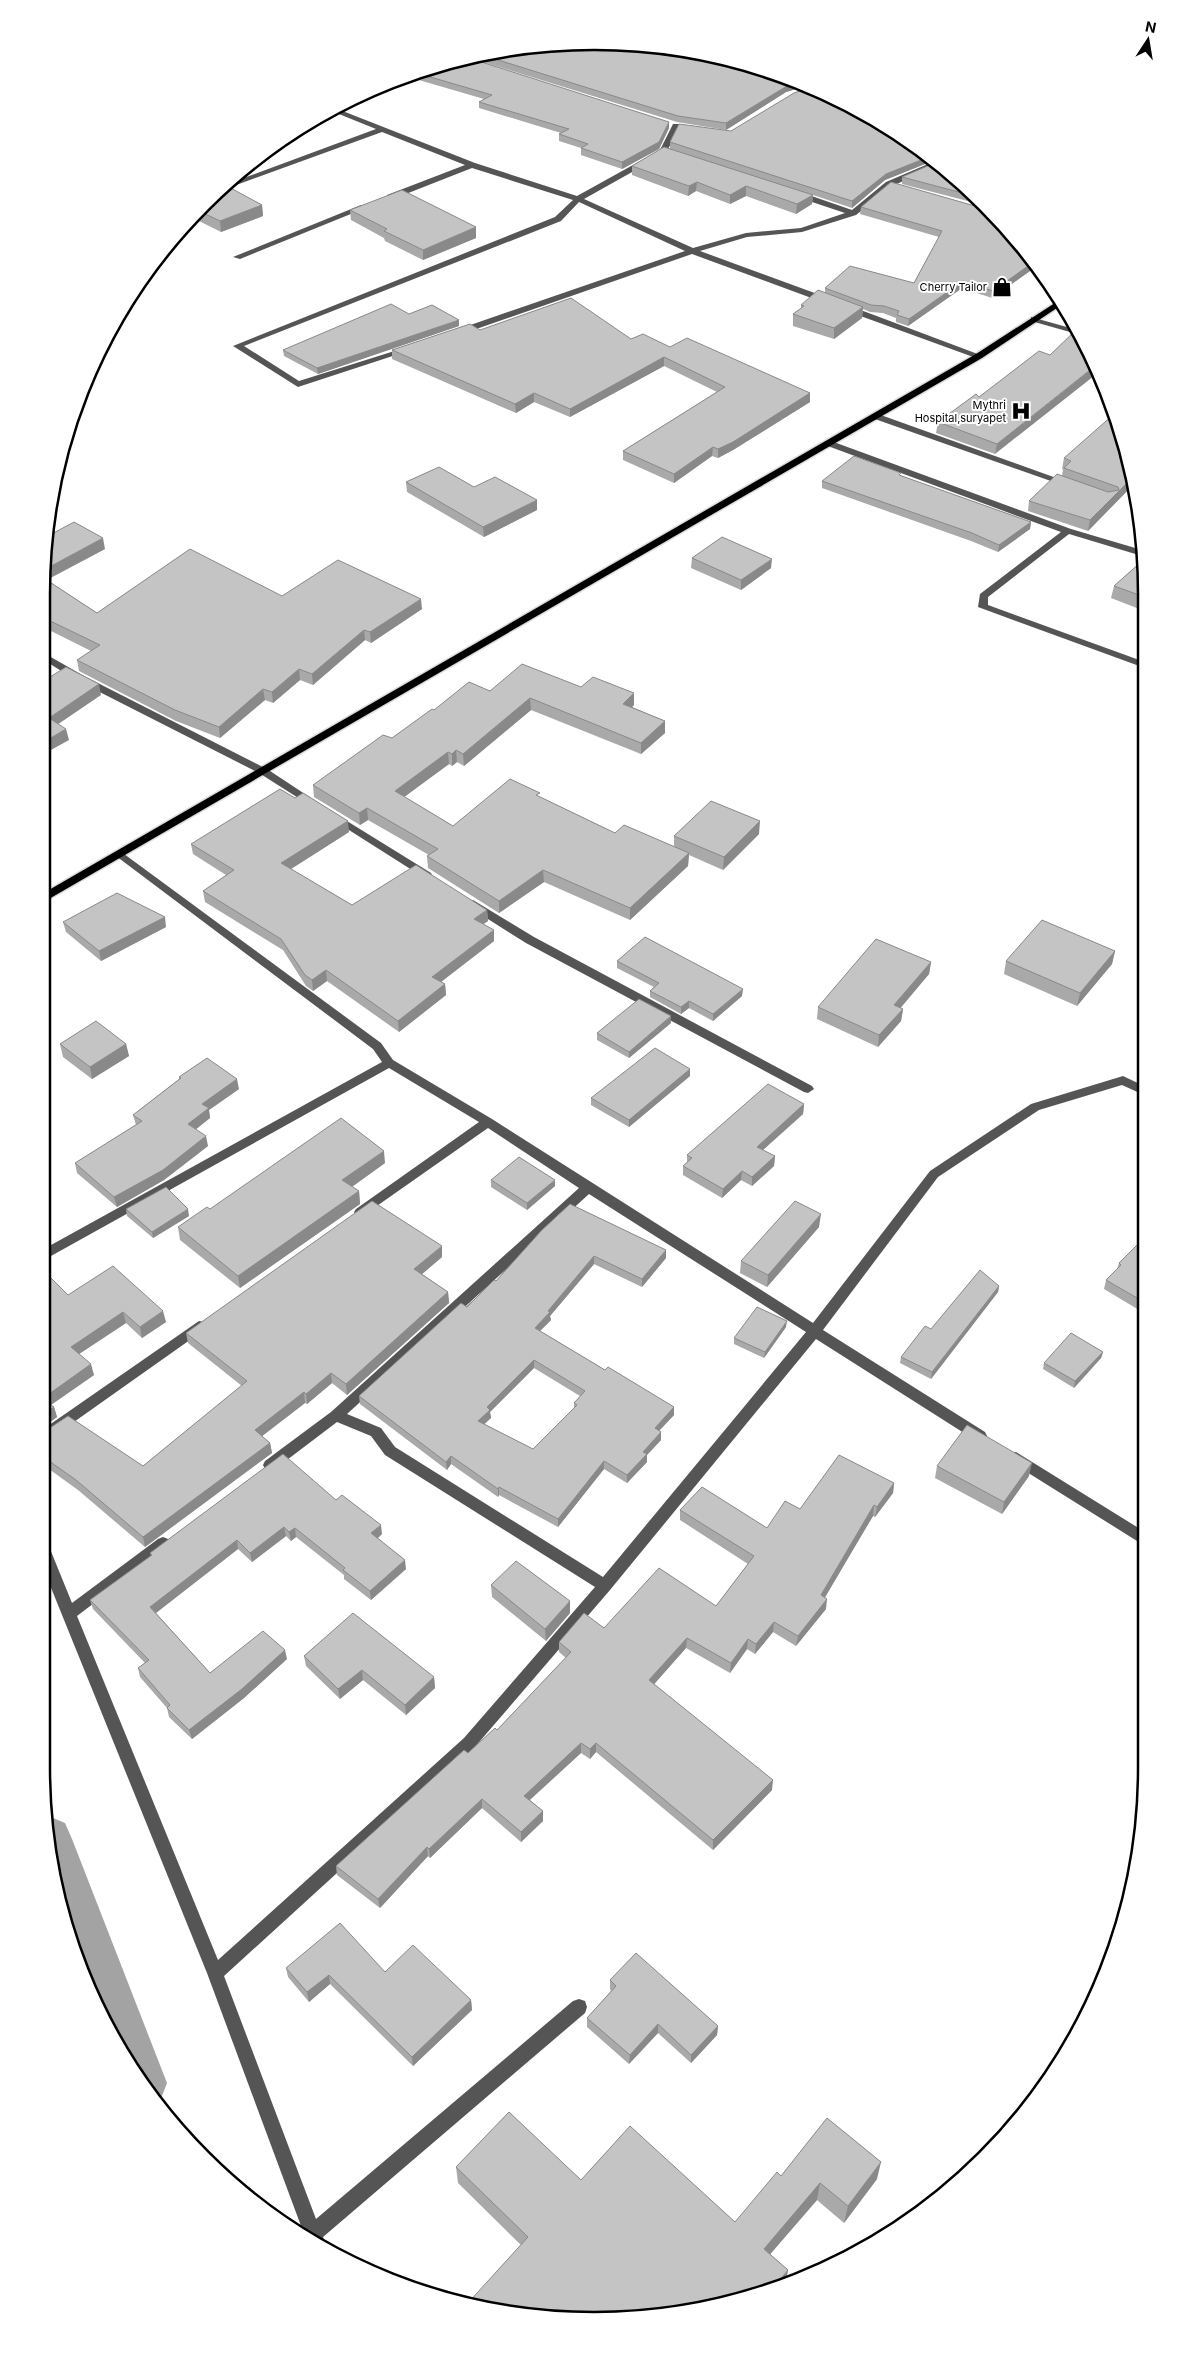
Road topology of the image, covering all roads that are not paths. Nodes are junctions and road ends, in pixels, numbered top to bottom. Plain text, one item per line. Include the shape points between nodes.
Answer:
1 (341, 113) edge
2 (667, 124) edge
3 (676, 126) junction
4 (685, 128) edge
5 (383, 129) junction
6 (664, 151) junction
7 (673, 154) edge
8 (472, 165) junction
9 (930, 166) edge
10 (237, 183) edge
11 (889, 184) junction
12 (907, 189) edge
13 (787, 191) edge
14 (578, 199) junction
15 (381, 200) edge
16 (372, 204) edge
17 (853, 213) junction
18 (692, 251) junction
19 (237, 257) dead end
20 (1055, 306) edge
21 (1034, 319) junction
22 (1069, 330) edge
23 (450, 335) edge
24 (413, 347) edge
25 (979, 356) junction
26 (875, 416) junction
27 (828, 443) junction
28 (1082, 489) edge
29 (1068, 531) junction
30 (1136, 552) edge
31 (50, 660) edge
32 (1138, 663) edge
33 (263, 771) junction
34 (120, 854) junction
35 (438, 882) edge
36 (50, 894) edge
37 (463, 897) edge
38 (390, 1063) junction
39 (1138, 1087) edge
40 (808, 1089) dead end
41 (488, 1122) junction
42 (588, 1187) junction
43 (350, 1219) edge
44 (50, 1252) edge
45 (211, 1317) edge
46 (814, 1332) junction
47 (336, 1416) junction
48 (50, 1431) edge
49 (991, 1442) edge
50 (1008, 1453) edge
51 (258, 1474) edge
52 (1138, 1536) edge
53 (172, 1538) edge
54 (50, 1564) edge
55 (606, 1586) junction
56 (70, 1613) junction
57 (215, 1973) junction
58 (578, 2007) dead end
59 (312, 2233) edge
60 (319, 2237) edge

1 - 5 street
2 - 3 street
3 - 4 street
3 - 6 street
5 - 8 street
5 - 10 street
6 - 7 street
6 - 14 street
8 - 14 street
8 - 15 street
9 - 11 street
11 - 12 street
11 - 17 street
13 - 17 street
14 - 18 street
14 - 24 street via 558,219 237,346 298,384
16 - 19 street
17 - 18 street via 802,230 746,235
18 - 23 street
18 - 25 street
20 - 21 main road
21 - 22 street
21 - 25 main road
25 - 26 main road
26 - 27 main road
26 - 28 street
27 - 29 street
27 - 33 main road
29 - 30 street
29 - 32 street via 982,596 983,607
31 - 33 street
33 - 34 main road
33 - 35 street
34 - 36 main road
34 - 38 street via 377,1046
37 - 40 street via 530,940
38 - 41 street
38 - 44 street
39 - 46 street via 1124,1080 1035,1107 934,1174
41 - 42 street
41 - 43 street
42 - 46 street
42 - 47 street
45 - 48 street
46 - 49 street
46 - 55 street
47 - 51 street
47 - 55 street via 376,1432 390,1452
50 - 52 street
53 - 56 street
54 - 56 street
55 - 57 street via 469,1743
56 - 57 street
57 - 59 street
58 - 60 street

